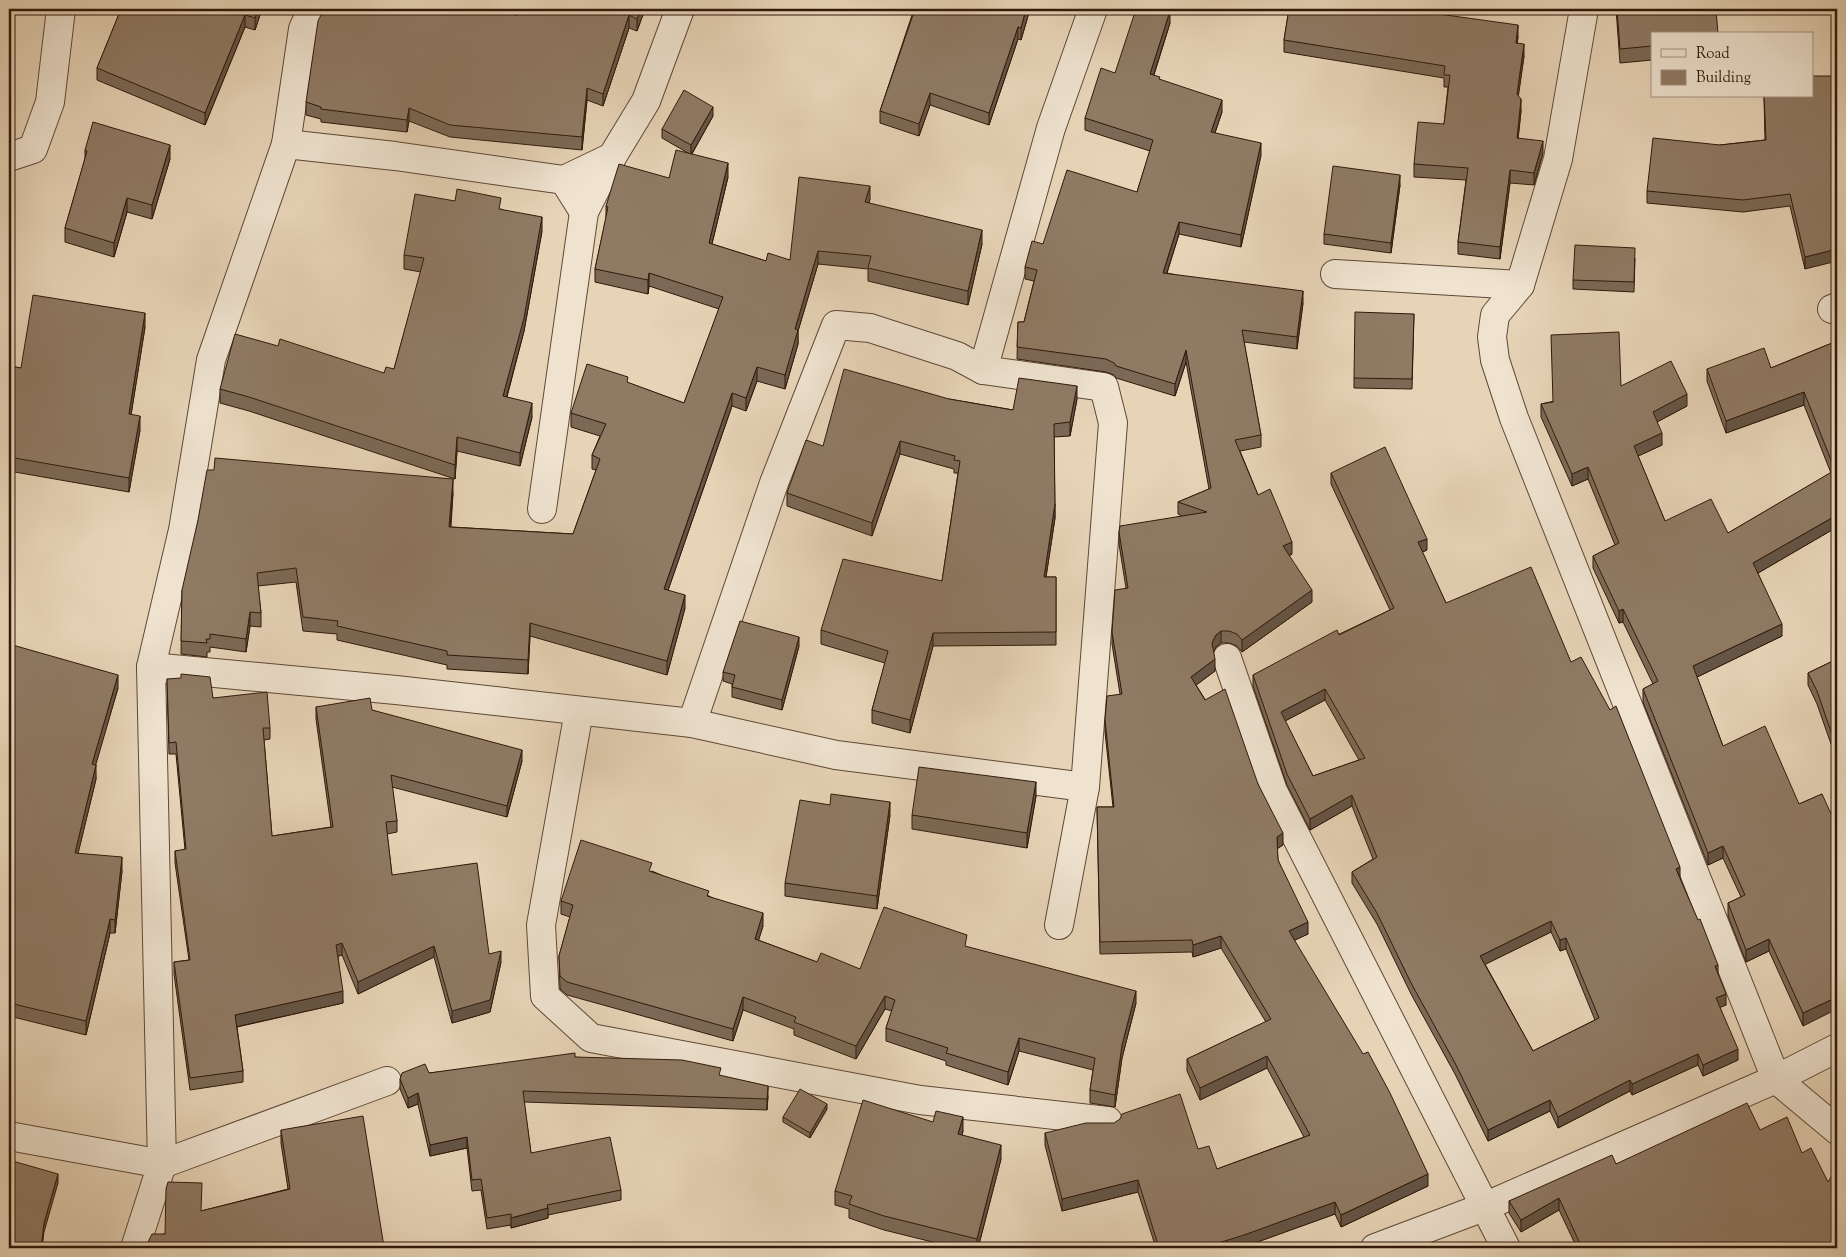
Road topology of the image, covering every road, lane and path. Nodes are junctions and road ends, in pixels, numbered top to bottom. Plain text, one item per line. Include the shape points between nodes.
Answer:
1 (61, 9) edge
2 (312, 9) edge
3 (680, 9) edge
4 (1092, 9) edge
5 (1584, 9) edge
6 (286, 144) junction
7 (9, 157) edge
8 (612, 157) junction
9 (564, 180) junction
10 (584, 212) junction
11 (1335, 274) dead end
12 (1520, 285) junction
13 (983, 370) junction
14 (542, 509) dead end
15 (1227, 658) dead end
16 (151, 667) junction
17 (579, 711) junction
18 (692, 723) junction
19 (1084, 786) junction
20 (1059, 925) dead end
21 (1837, 1048) edge
22 (1776, 1079) junction
23 (387, 1081) dead end
24 (1108, 1121) edge
25 (1837, 1130) edge
26 (9, 1136) edge
27 (162, 1164) junction
28 (1484, 1207) junction
29 (135, 1248) edge
30 (1375, 1248) edge
31 (1506, 1248) edge

1 - 7 street via 50,102 32,149
2 - 6 street via 303,29
3 - 8 street via 646,101
4 - 13 street via 1051,128
5 - 12 street via 1558,159
6 - 9 street
6 - 16 street via 212,360 182,530
8 - 9 street
8 - 10 street
9 - 10 street
10 - 14 street
11 - 12 street
12 - 22 street via 1495,315 1492,337 1494,360
13 - 18 street via 957,356 870,328 836,325 774,483
13 - 19 street via 1104,387 1114,422
15 - 28 street via 1273,791
16 - 17 street
16 - 27 street
17 - 18 street
17 - 24 street via 541,925 545,996 591,1038 920,1100
18 - 19 street via 836,755
19 - 20 street
21 - 22 street
22 - 25 street
22 - 28 street
23 - 27 street
26 - 27 street
27 - 29 street
28 - 30 street
28 - 31 street

